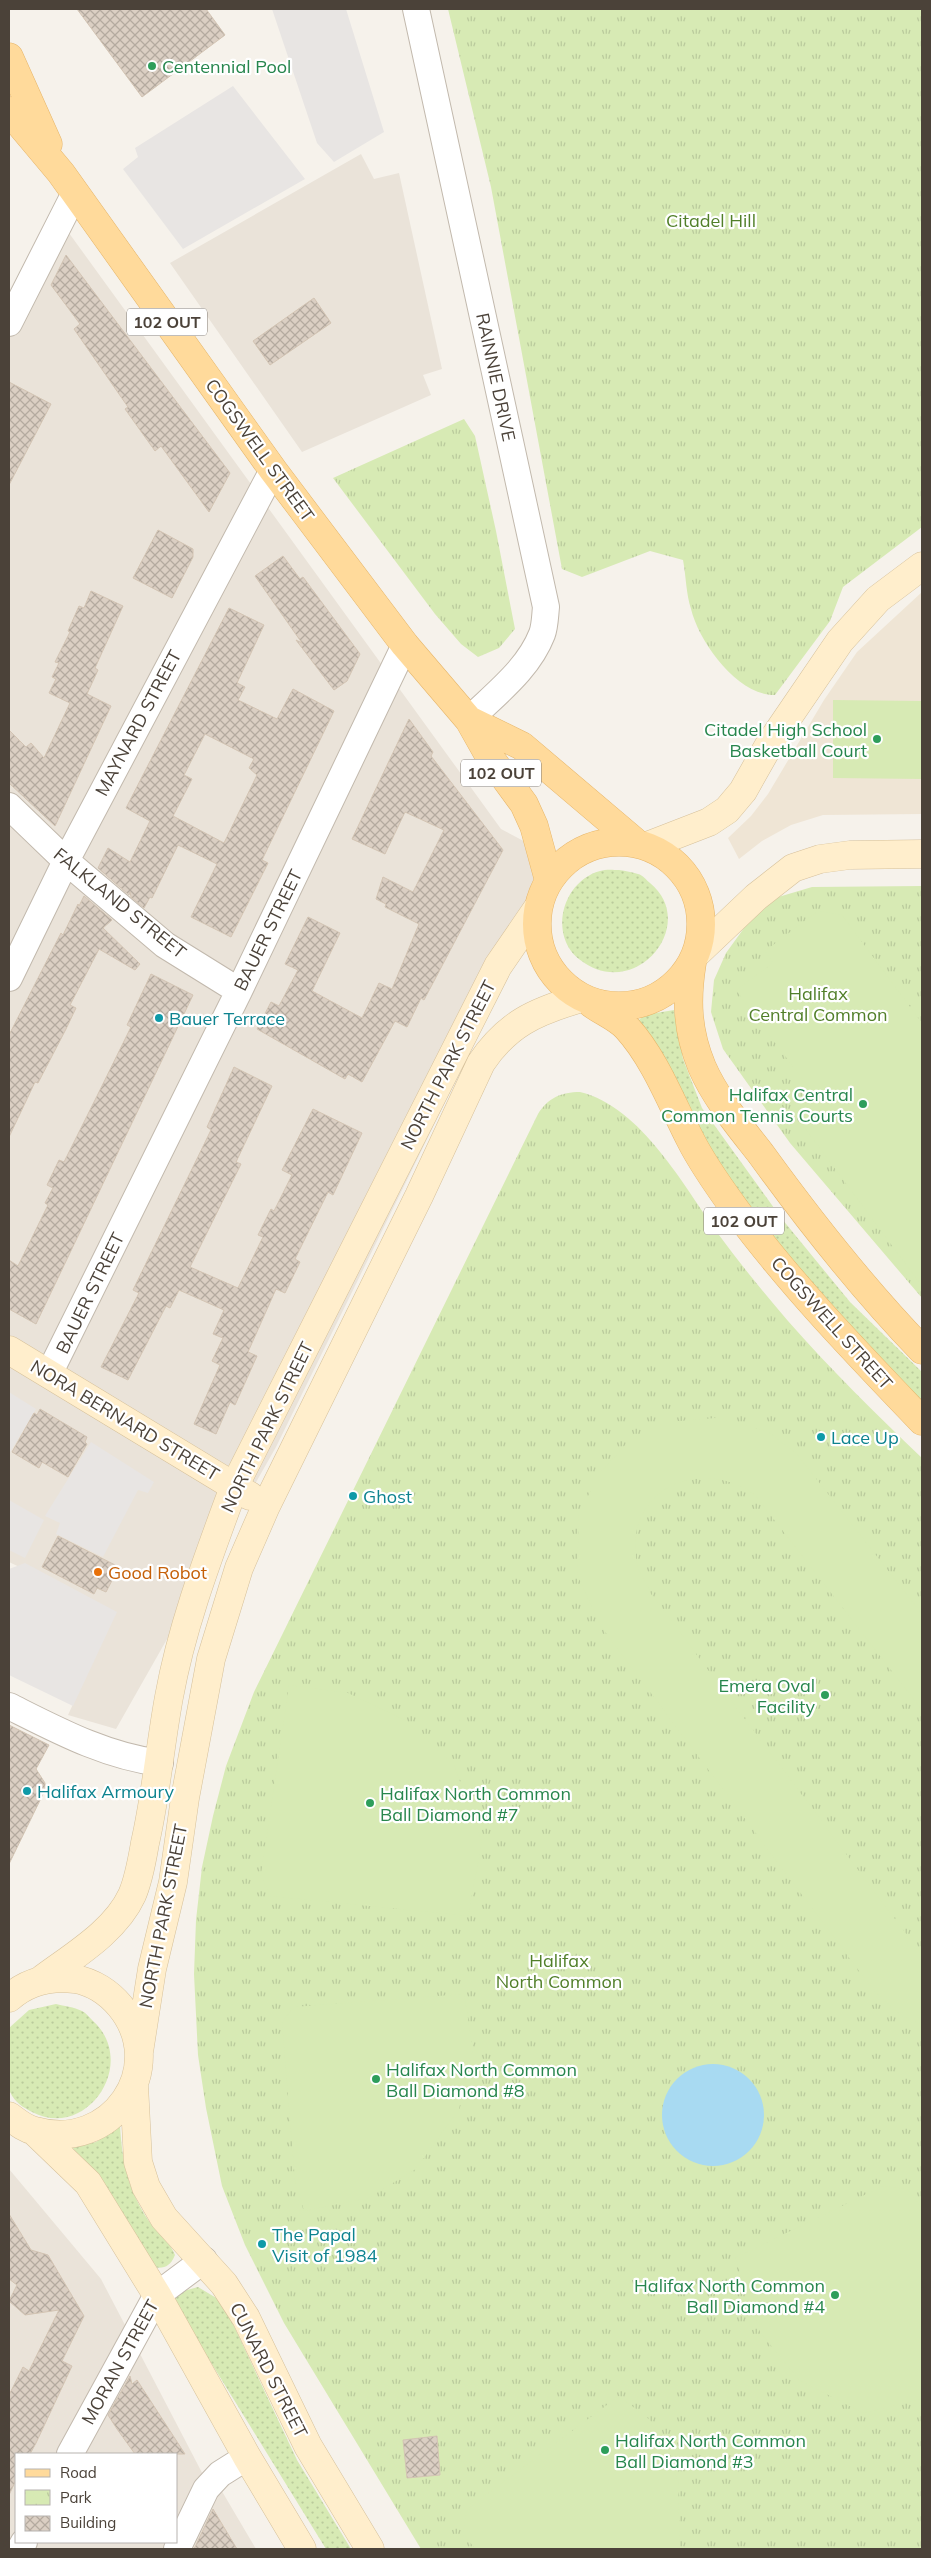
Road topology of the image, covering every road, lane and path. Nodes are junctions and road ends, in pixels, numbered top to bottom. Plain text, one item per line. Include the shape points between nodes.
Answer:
1 (416, 9) edge
2 (9, 57) edge
3 (9, 111) edge
4 (68, 183) junction
5 (9, 323) edge
6 (273, 470) junction
7 (922, 566) edge
8 (405, 645) junction
9 (469, 720) junction
10 (9, 806) edge
11 (640, 844) junction
12 (922, 854) edge
13 (66, 861) junction
14 (548, 878) junction
15 (537, 909) junction
16 (695, 958) junction
17 (9, 978) edge
18 (239, 991) junction
19 (585, 1002) junction
20 (9, 1350) edge
21 (922, 1350) edge
22 (50, 1374) junction
23 (922, 1421) edge
24 (234, 1486) junction
25 (266, 1506) junction
26 (9, 1706) edge
27 (160, 1764) junction
28 (20, 1988) edge
29 (139, 2052) junction
30 (134, 2084) junction
31 (20, 2128) edge
32 (204, 2260) junction
33 (157, 2295) junction
34 (71, 2453) edge
35 (247, 2457) junction
36 (177, 2549) edge
37 (302, 2549) edge
38 (370, 2549) edge

1 - 9 street, RAINNIE DRIVE via 546,607 542,633 532,654 518,673
2 - 4 main road, COGSWELL STREET
3 - 4 main road, COGSWELL STREET / 102 OUT
4 - 5 street
4 - 6 main road, COGSWELL STREET / 102 OUT
6 - 8 main road, COGSWELL STREET / 102 OUT
6 - 13 street, MAYNARD STREET
7 - 11 main road via 878,599 840,641 769,745 743,791 727,810 710,822
8 - 9 main road, COGSWELL STREET / 102 OUT
8 - 18 street, BAUER STREET
9 - 11 main road, COGSWELL STREET via 522,746
9 - 14 main road, COGSWELL STREET / 102 OUT via 491,760 524,804 534,826
10 - 13 street, FALKLAND STREET
11 - 14 main road via 604,844 585,850 563,862
11 - 16 main road via 672,860 690,882 699,906 701,930
12 - 16 main road via 850,854 793,868 756,897
13 - 17 street, MAYNARD STREET
13 - 18 street, FALKLAND STREET via 165,945
14 - 15 main road, 102 OUT
15 - 19 main road, 102 OUT via 540,936 548,961 562,982
15 - 24 main road, NORTH PARK STREET via 498,966
16 - 19 main road via 678,981 660,995 639,1004 616,1007
16 - 21 main road via 687,995 688,1018 702,1067 720,1099 819,1234
18 - 22 street, BAUER STREET
19 - 23 main road, COGSWELL STREET / 102 OUT via 625,1026 648,1056 691,1142 734,1208 835,1330
19 - 25 main road, NORTH PARK STREET via 533,1015 514,1025 493,1044
20 - 22 main road, NORA BERNARD STREET
22 - 24 main road, NORA BERNARD STREET
24 - 25 main road, NORA BERNARD STREET
24 - 27 main road, NORTH PARK STREET via 178,1653 168,1698
25 - 29 main road, NORTH PARK STREET via 239,1568 211,1659 173,1882 152,1969
26 - 27 street via 79,1741 136,1760
27 - 28 main road, NORTH PARK STREET via 132,1895 119,1915 99,1935
28 - 29 main road via 61,1977 99,1987 114,1999 131,2023
29 - 30 main road, NORTH PARK STREET
30 - 31 main road via 125,2102 94,2128 74,2135 54,2136
30 - 32 main road, CUNARD STREET via 136,2146 146,2187 164,2218
31 - 33 main road via 88,2183
32 - 33 street, MORAN STREET
32 - 38 main road, CUNARD STREET via 246,2318 308,2446
33 - 34 street, MORAN STREET
33 - 35 main road
35 - 36 street via 220,2474 206,2488
35 - 37 main road

